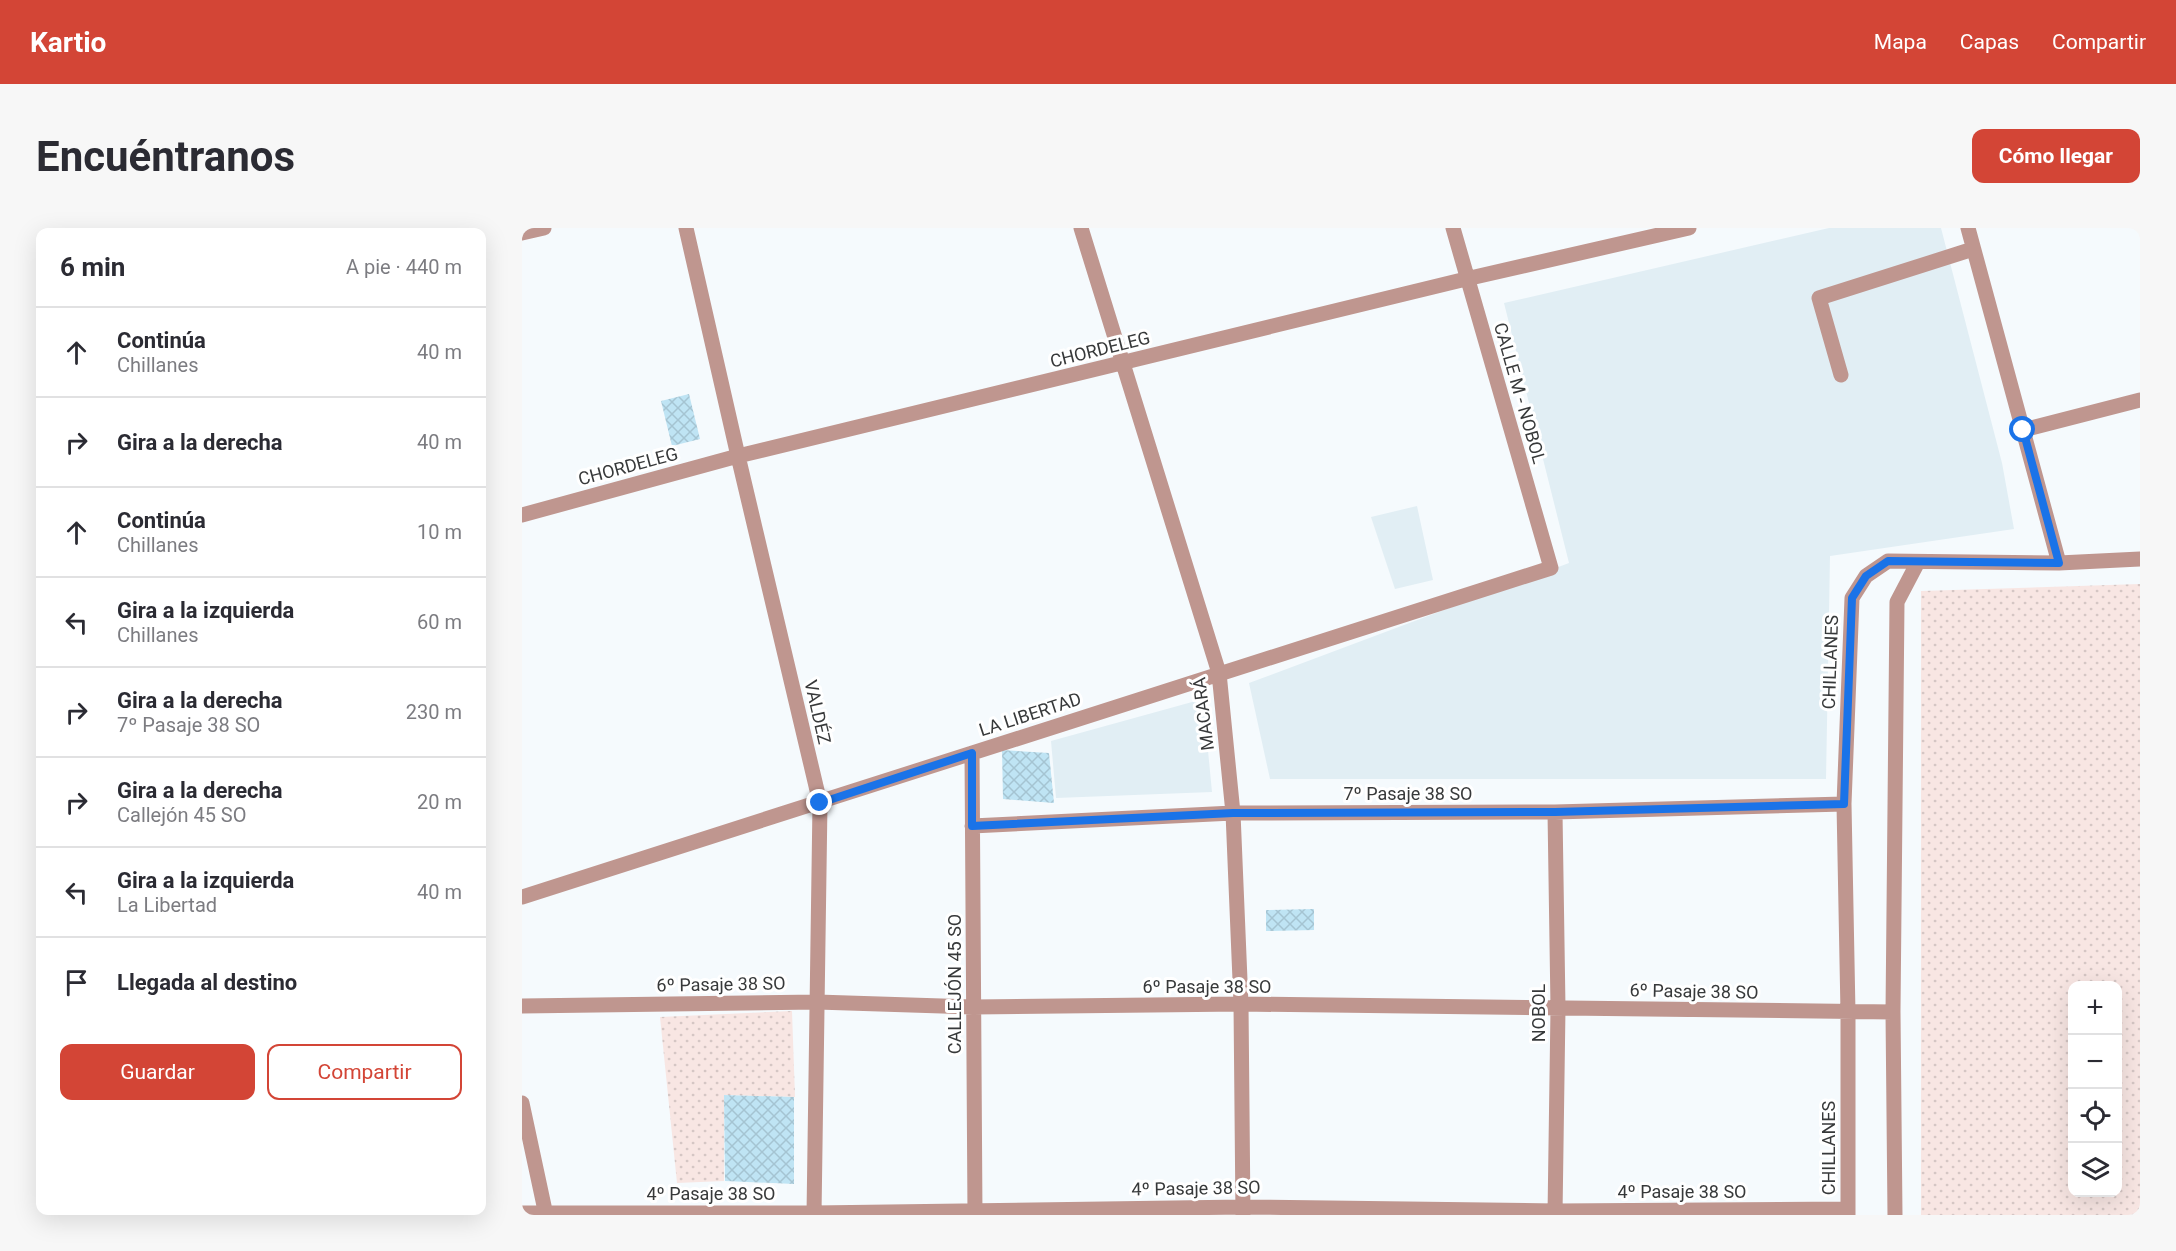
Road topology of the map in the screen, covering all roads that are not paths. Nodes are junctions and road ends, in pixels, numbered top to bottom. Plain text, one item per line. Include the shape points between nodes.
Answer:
1 (544, 228) edge
2 (686, 228) edge
3 (1081, 228) edge
4 (1452, 228) edge
5 (1689, 228) edge
6 (1968, 228) edge
7 (522, 233) edge
8 (1973, 249) junction
9 (1466, 279) junction
10 (1124, 364) junction
11 (1841, 375) dead end
12 (2140, 400) edge
13 (2023, 430) junction
14 (738, 456) junction
15 (522, 515) edge
16 (2140, 559) edge
17 (1918, 562) junction
18 (2059, 563) junction
19 (1551, 568) joint
20 (1220, 673) junction
21 (972, 753) junction
22 (820, 803) junction
23 (1844, 804) junction
24 (1555, 812) junction
25 (1233, 813) junction
26 (972, 826) junction
27 (522, 897) edge
28 (817, 1002) junction
29 (1241, 1004) junction
30 (522, 1006) edge
31 (973, 1007) junction
32 (1558, 1008) junction
33 (1893, 1012) junction
34 (1848, 1013) junction
35 (522, 1103) edge
36 (1243, 1211) edge
37 (1848, 1212) edge
38 (546, 1213) edge
39 (975, 1213) edge
40 (1555, 1213) edge
41 (522, 1214) edge
42 (814, 1214) edge
43 (1895, 1215) edge

1 - 7 street
2 - 14 street, VALDÉZ
3 - 10 street, MACARÁ
4 - 9 street, CALLE M - NOBOL
5 - 9 street, CHORDELEG
6 - 8 street
8 - 11 street via 1819,298
8 - 13 street
9 - 10 street, CHORDELEG
9 - 19 street, CALLE M - NOBOL
10 - 14 street, CHORDELEG
10 - 20 street, MACARÁ
12 - 13 street
13 - 18 street
14 - 15 street, CHORDELEG
14 - 22 street, VALDÉZ
16 - 18 street, CHILLANES
17 - 18 street, CHILLANES
17 - 23 street, CHILLANES via 1888,561 1866,576 1852,598
17 - 33 street via 1897,602
19 - 20 street, LA LIBERTAD
20 - 21 street, LA LIBERTAD
20 - 25 street, MACARÁ
21 - 22 street, LA LIBERTAD
21 - 26 street, CALLEJÓN 45 SO
22 - 27 street, LA LIBERTAD
22 - 28 street, VALDÉZ
23 - 24 street, 7º Pasaje 38 SO
23 - 34 street, CHILLANES
24 - 25 street, 7º Pasaje 38 SO
24 - 32 street, NOBOL
25 - 26 street, 7º Pasaje 38 SO
25 - 29 street, MACARÁ
26 - 31 street, CALLEJÓN 45 SO
28 - 30 street, 6º Pasaje 38 SO
28 - 31 street, 6º Pasaje 38 SO
28 - 42 street, VALDÉZ
29 - 31 street, 6º Pasaje 38 SO
29 - 32 street, 6º Pasaje 38 SO
29 - 36 street, MACARÁ
31 - 39 street, CALLEJÓN 45 SO
32 - 34 street, 6º Pasaje 38 SO
32 - 40 street, NOBOL
33 - 34 street, 6º Pasaje 38 SO
33 - 43 street
34 - 37 street, CHILLANES
35 - 38 street
36 - 39 street, 4º Pasaje 38 SO
36 - 40 street, 4º Pasaje 38 SO
37 - 40 street, 4º Pasaje 38 SO
38 - 41 street, 4º Pasaje 38 SO
38 - 42 street, 4º Pasaje 38 SO
39 - 42 street, 4º Pasaje 38 SO

